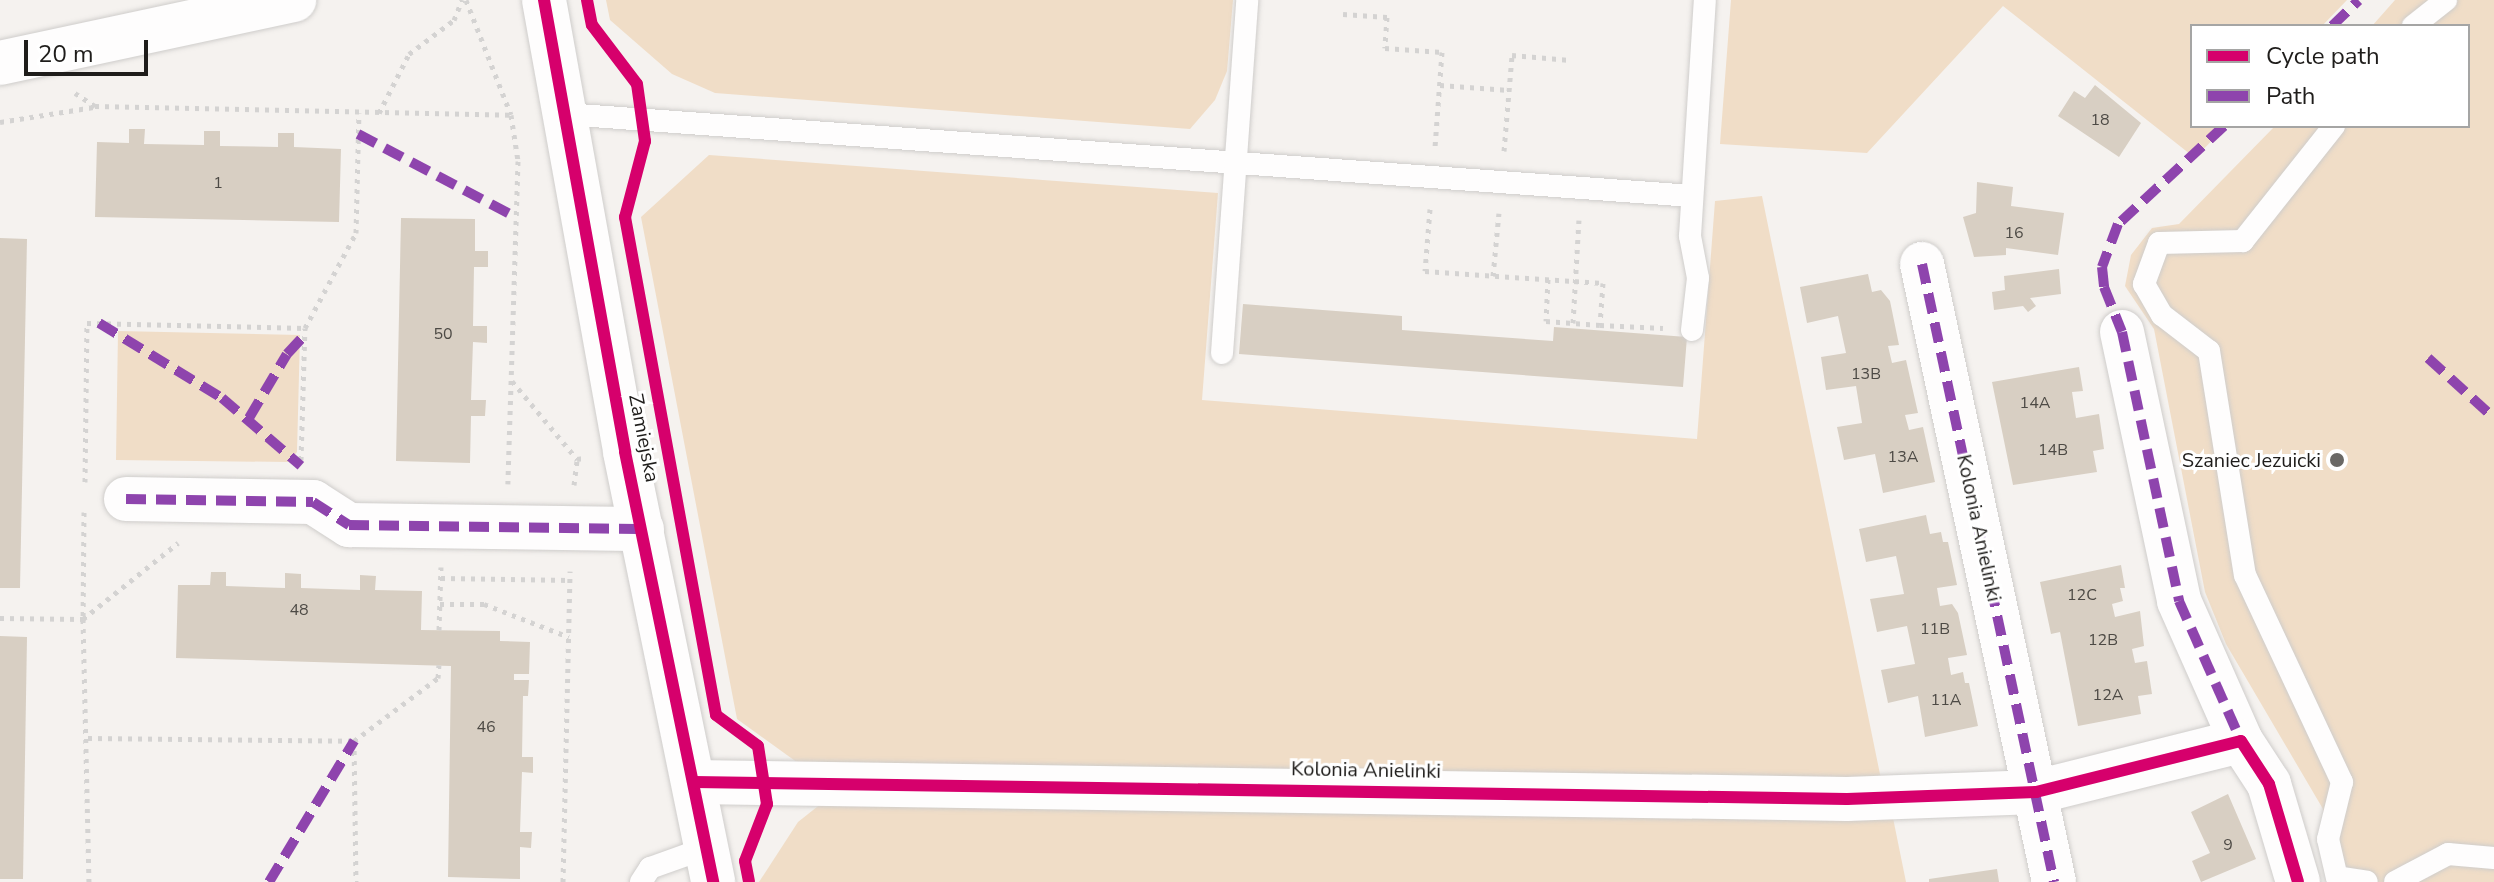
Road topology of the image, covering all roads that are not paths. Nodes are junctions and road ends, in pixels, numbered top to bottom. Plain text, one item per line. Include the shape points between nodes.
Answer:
1 (294, 0) edge
2 (544, 0) edge
3 (1247, 0) edge
4 (1705, 0) edge
5 (2446, 0) edge
6 (2416, 24) edge
7 (13, 60) edge
8 (565, 114) junction
9 (2332, 128) edge
10 (1234, 160) junction
11 (1692, 196) junction
12 (1922, 264) dead end
13 (1692, 330) dead end
14 (2122, 332) dead end
15 (1222, 353) dead end
16 (105, 502) road end
17 (642, 529) junction
18 (2241, 741) junction
19 (694, 782) junction
20 (2036, 792) junction
21 (2494, 858) edge
22 (710, 865) edge
23 (641, 882) edge
24 (2054, 882) edge
25 (2298, 882) edge
26 (2367, 882) edge
27 (2395, 882) edge

1 - 7 street
2 - 8 street, Zamiejska
3 - 10 lane
4 - 11 lane
5 - 6 lane
8 - 10 lane
8 - 17 street, Zamiejska
9 - 26 lane via 2243,241 2159,243 2144,284 2162,315 2209,351 2245,575 2342,782 2328,839 2337,877
10 - 11 lane
10 - 15 lane
11 - 13 lane via 1690,236 1698,278
12 - 20 street, Kolonia Anielinki
14 - 18 street via 2179,601
16 - 17 street via 313,502 349,525
17 - 19 street, Zamiejska
18 - 20 street
18 - 25 street via 2269,784
19 - 20 street, Kolonia Anielinki via 1847,799
19 - 22 street, Zamiejska
20 - 24 street, Kolonia Anielinki
21 - 27 lane via 2448,854
22 - 23 lane, Zamiejska via 650,868

